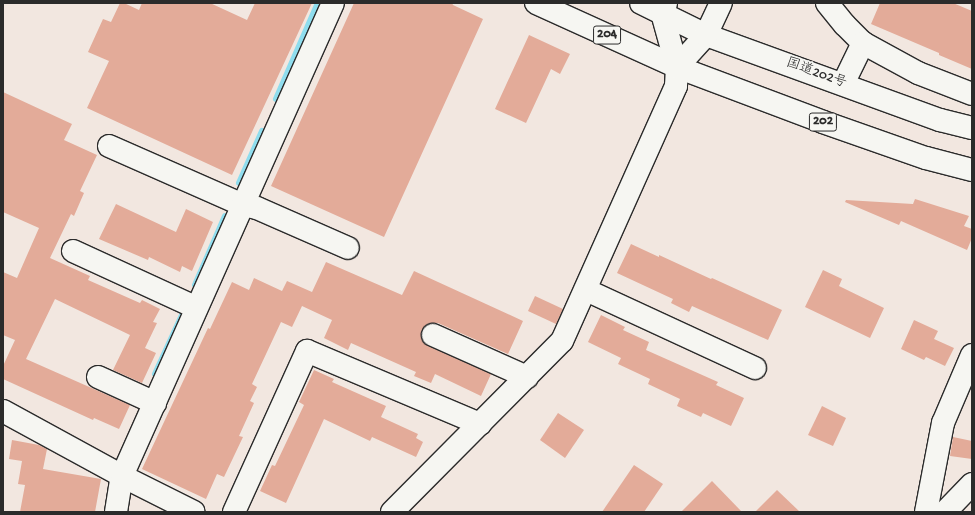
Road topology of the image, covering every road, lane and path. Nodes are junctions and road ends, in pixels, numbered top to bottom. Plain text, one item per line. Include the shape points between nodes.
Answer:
1 (334, 3) edge
2 (536, 3) edge
3 (641, 3) edge
4 (721, 3) edge
5 (827, 3) edge
6 (664, 8) edge
7 (706, 35) junction
8 (863, 43) junction
9 (677, 67) junction
10 (843, 84) junction
11 (972, 94) edge
12 (972, 128) edge
13 (109, 146) dead end
14 (972, 170) edge
15 (243, 205) junction
16 (348, 248) dead end
17 (73, 251) dead end
18 (586, 290) junction
19 (197, 308) junction
20 (433, 335) dead end
21 (972, 355) edge
22 (755, 368) dead end
23 (98, 376) dead end
24 (527, 377) junction
25 (155, 403) junction
26 (3, 411) edge
27 (480, 424) junction
28 (122, 476) junction
29 (972, 484) edge
30 (116, 512) edge
31 (194, 512) edge
32 (234, 512) edge
33 (392, 512) edge
34 (926, 512) edge
35 (945, 512) edge

1 - 15 main road
2 - 9 main road, 204
3 - 6 main road, 国道202号
4 - 7 main road
5 - 8 main road
6 - 7 main road, 国道202号
6 - 9 main road
7 - 9 main road
7 - 10 main road, 国道202号
8 - 10 main road
8 - 11 main road via 918,74
9 - 14 main road, 202 via 874,140
9 - 18 main road via 676,86
10 - 12 main road, 国道202号 via 940,120
13 - 15 main road
15 - 16 main road via 257,208
15 - 19 main road
17 - 19 main road
18 - 22 main road
18 - 24 main road via 562,341
19 - 25 main road
20 - 24 main road
21 - 34 main road via 943,423
23 - 25 main road
24 - 27 main road
25 - 28 main road
26 - 28 main road
27 - 32 main road via 307,351
27 - 33 main road
28 - 30 main road
28 - 31 main road
29 - 35 main road

